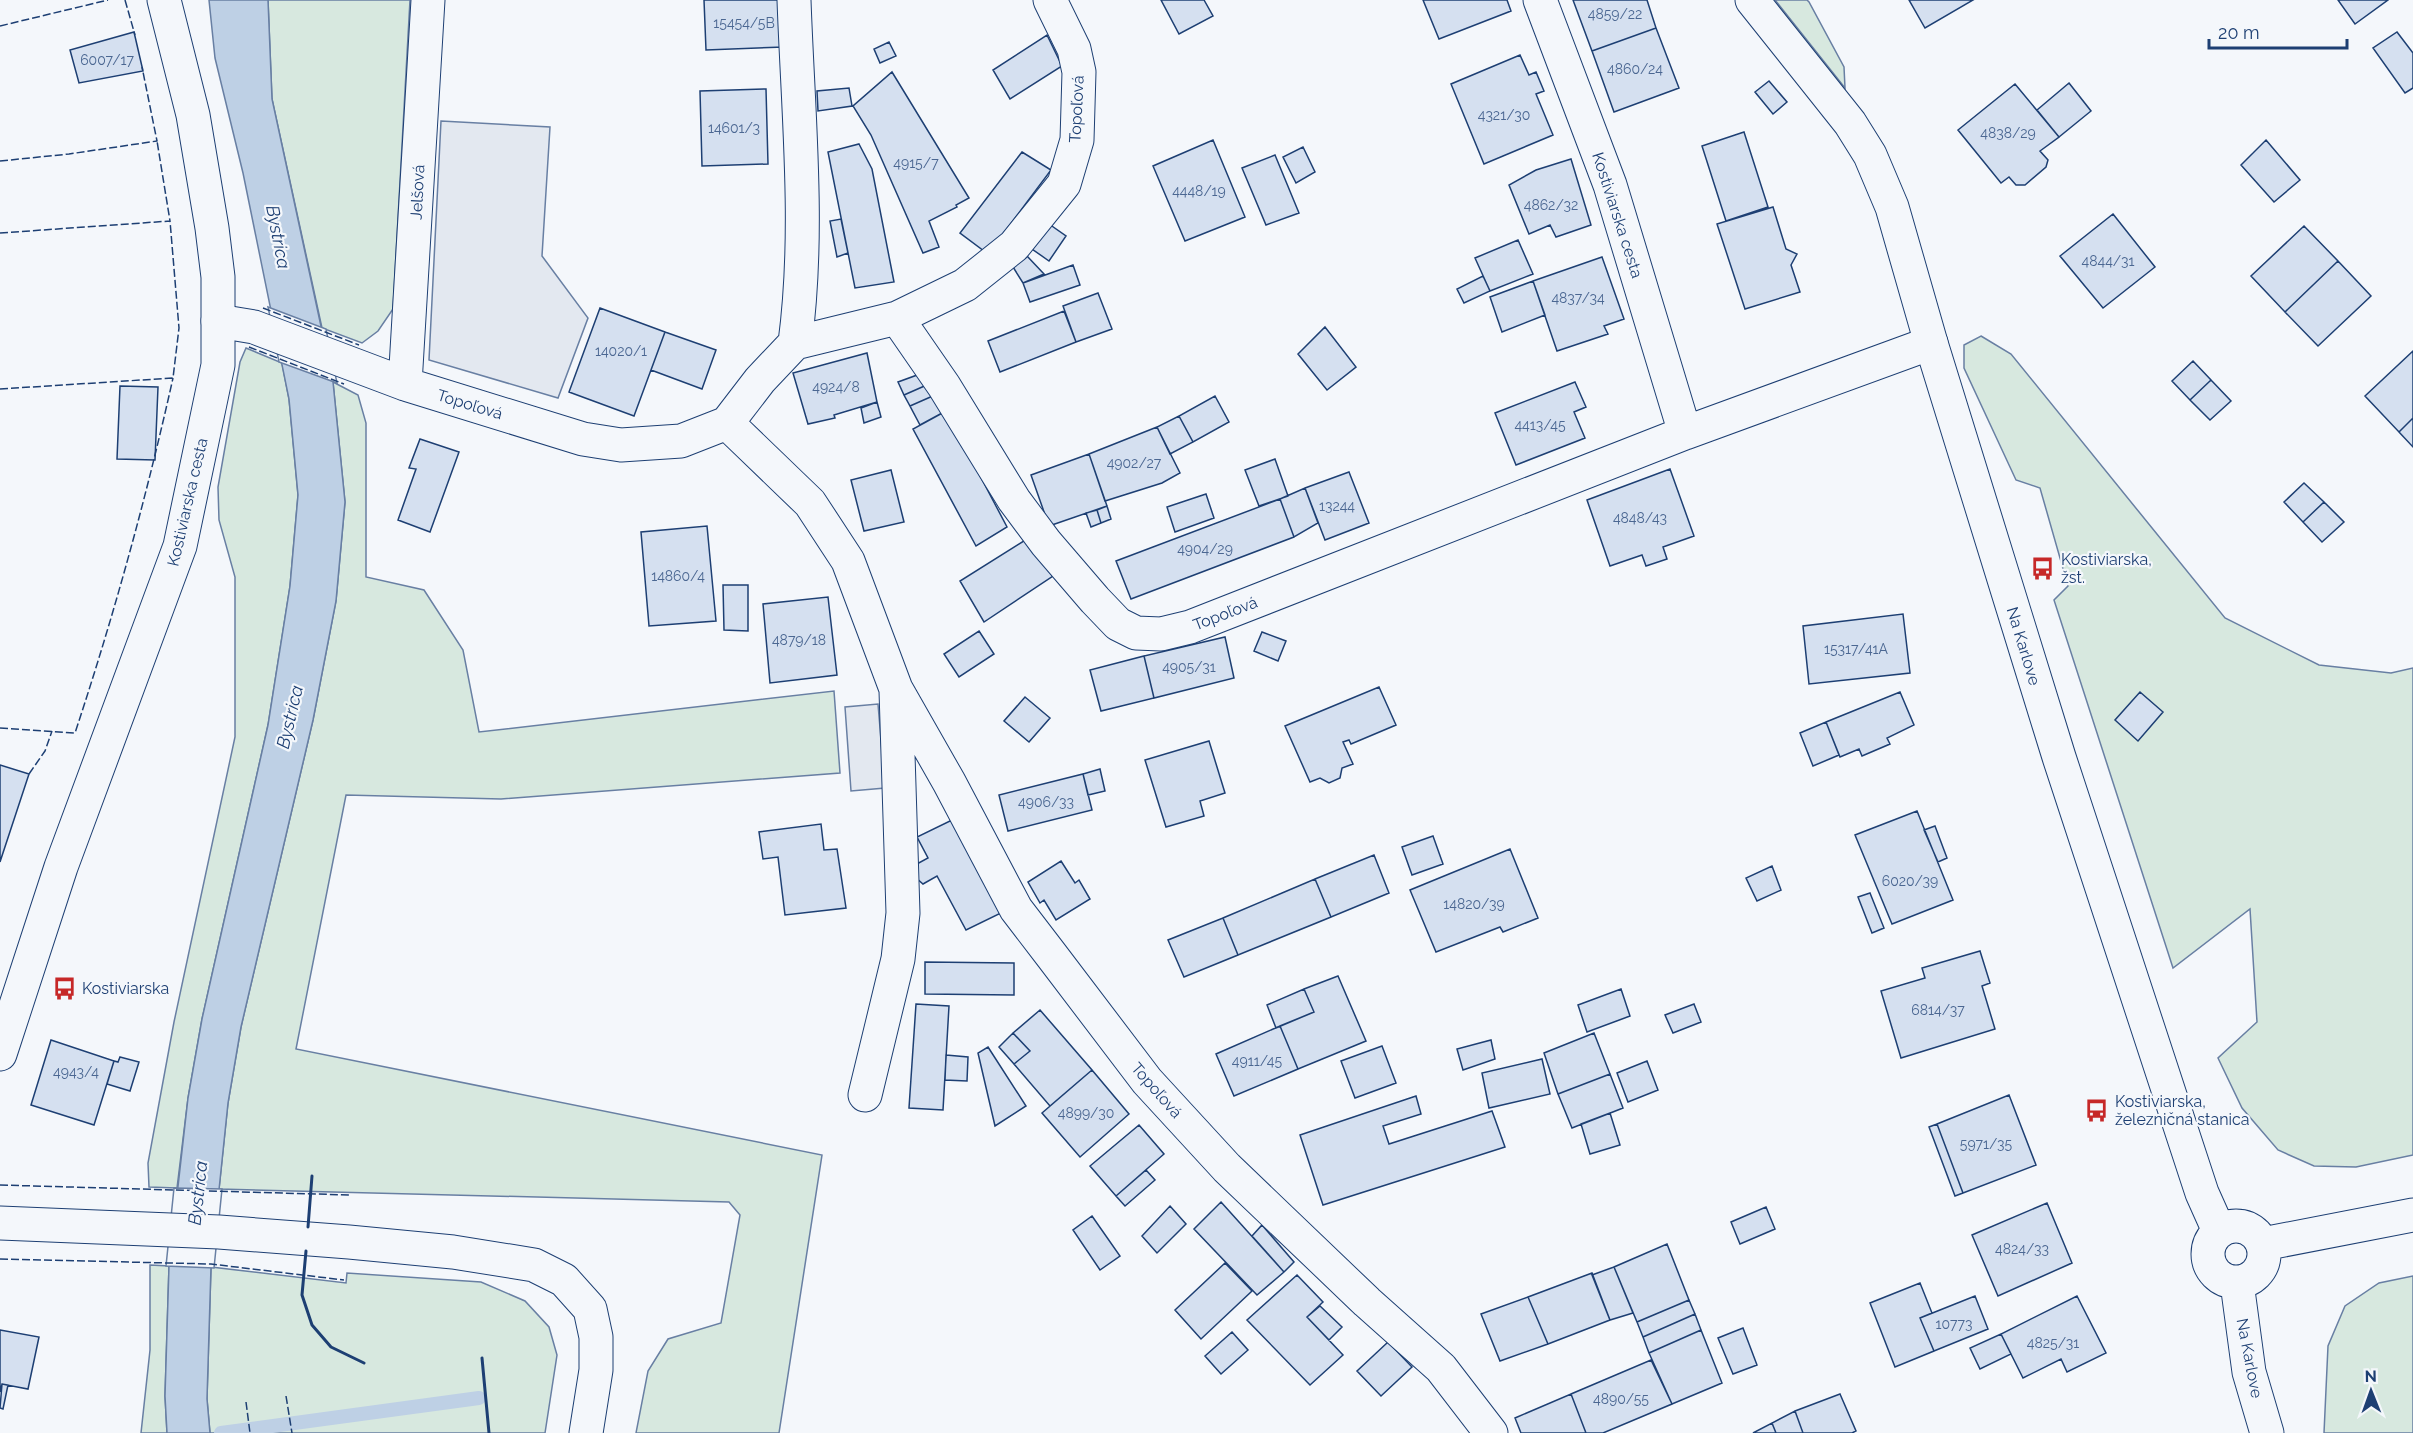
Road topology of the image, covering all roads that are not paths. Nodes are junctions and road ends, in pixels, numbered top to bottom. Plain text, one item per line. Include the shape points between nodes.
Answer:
1 (164, 0) edge
2 (428, 0) edge
3 (794, 0) edge
4 (1050, 0) edge
5 (1540, 0) edge
6 (1752, 0) edge
7 (897, 318) junction
8 (218, 321) junction
9 (795, 343) junction
10 (1931, 343) junction
11 (405, 384) junction
12 (727, 423) junction
13 (1685, 434) junction
14 (896, 689) junction
15 (0, 1054) edge
16 (866, 1095) dead end
17 (2413, 1215) edge
18 (0, 1223) edge
19 (2219, 1231) junction
20 (2263, 1244) junction
21 (2237, 1283) junction
22 (586, 1433) edge
23 (1491, 1433) edge
24 (2267, 1433) edge

1 - 8 street, Kostiviarska cesta via 195,127 212,228
2 - 11 street, Jelšová
3 - 9 street via 803,248
4 - 7 street, Topoľová via 1074,49 1079,72 1077,141 1064,184 1014,246 965,285
5 - 13 street, Kostiviarska cesta via 1610,185
6 - 10 street via 1850,123 1870,155 1892,207
7 - 9 street, Topoľová
7 - 13 street, Topoľová via 1046,543 1118,624 1136,633 1161,634 1190,627
8 - 11 street, Topoľová via 254,327
8 - 15 street, Kostiviarska cesta via 218,365 180,546 61,867
9 - 12 street
10 - 13 street
10 - 19 street, Na Karlove via 2109,914 2202,1193
11 - 12 street, Topoľová via 583,439 621,445 681,441
12 - 14 street, Topoľová via 810,503 848,561
14 - 16 street, Topoľová via 903,913 898,959
14 - 23 street, Topoľová via 1016,909 1147,1081 1227,1168 1441,1368
17 - 20 street
18 - 22 street via 349,1242 534,1265 564,1280 590,1309 596,1336 596,1370
19 - 20 street via 2245,1227 2256,1233
19 - 21 street via 2208,1256 2212,1269 2223,1279
20 - 21 street via 2265,1257 2260,1270
21 - 24 street, Na Karlove via 2249,1372

